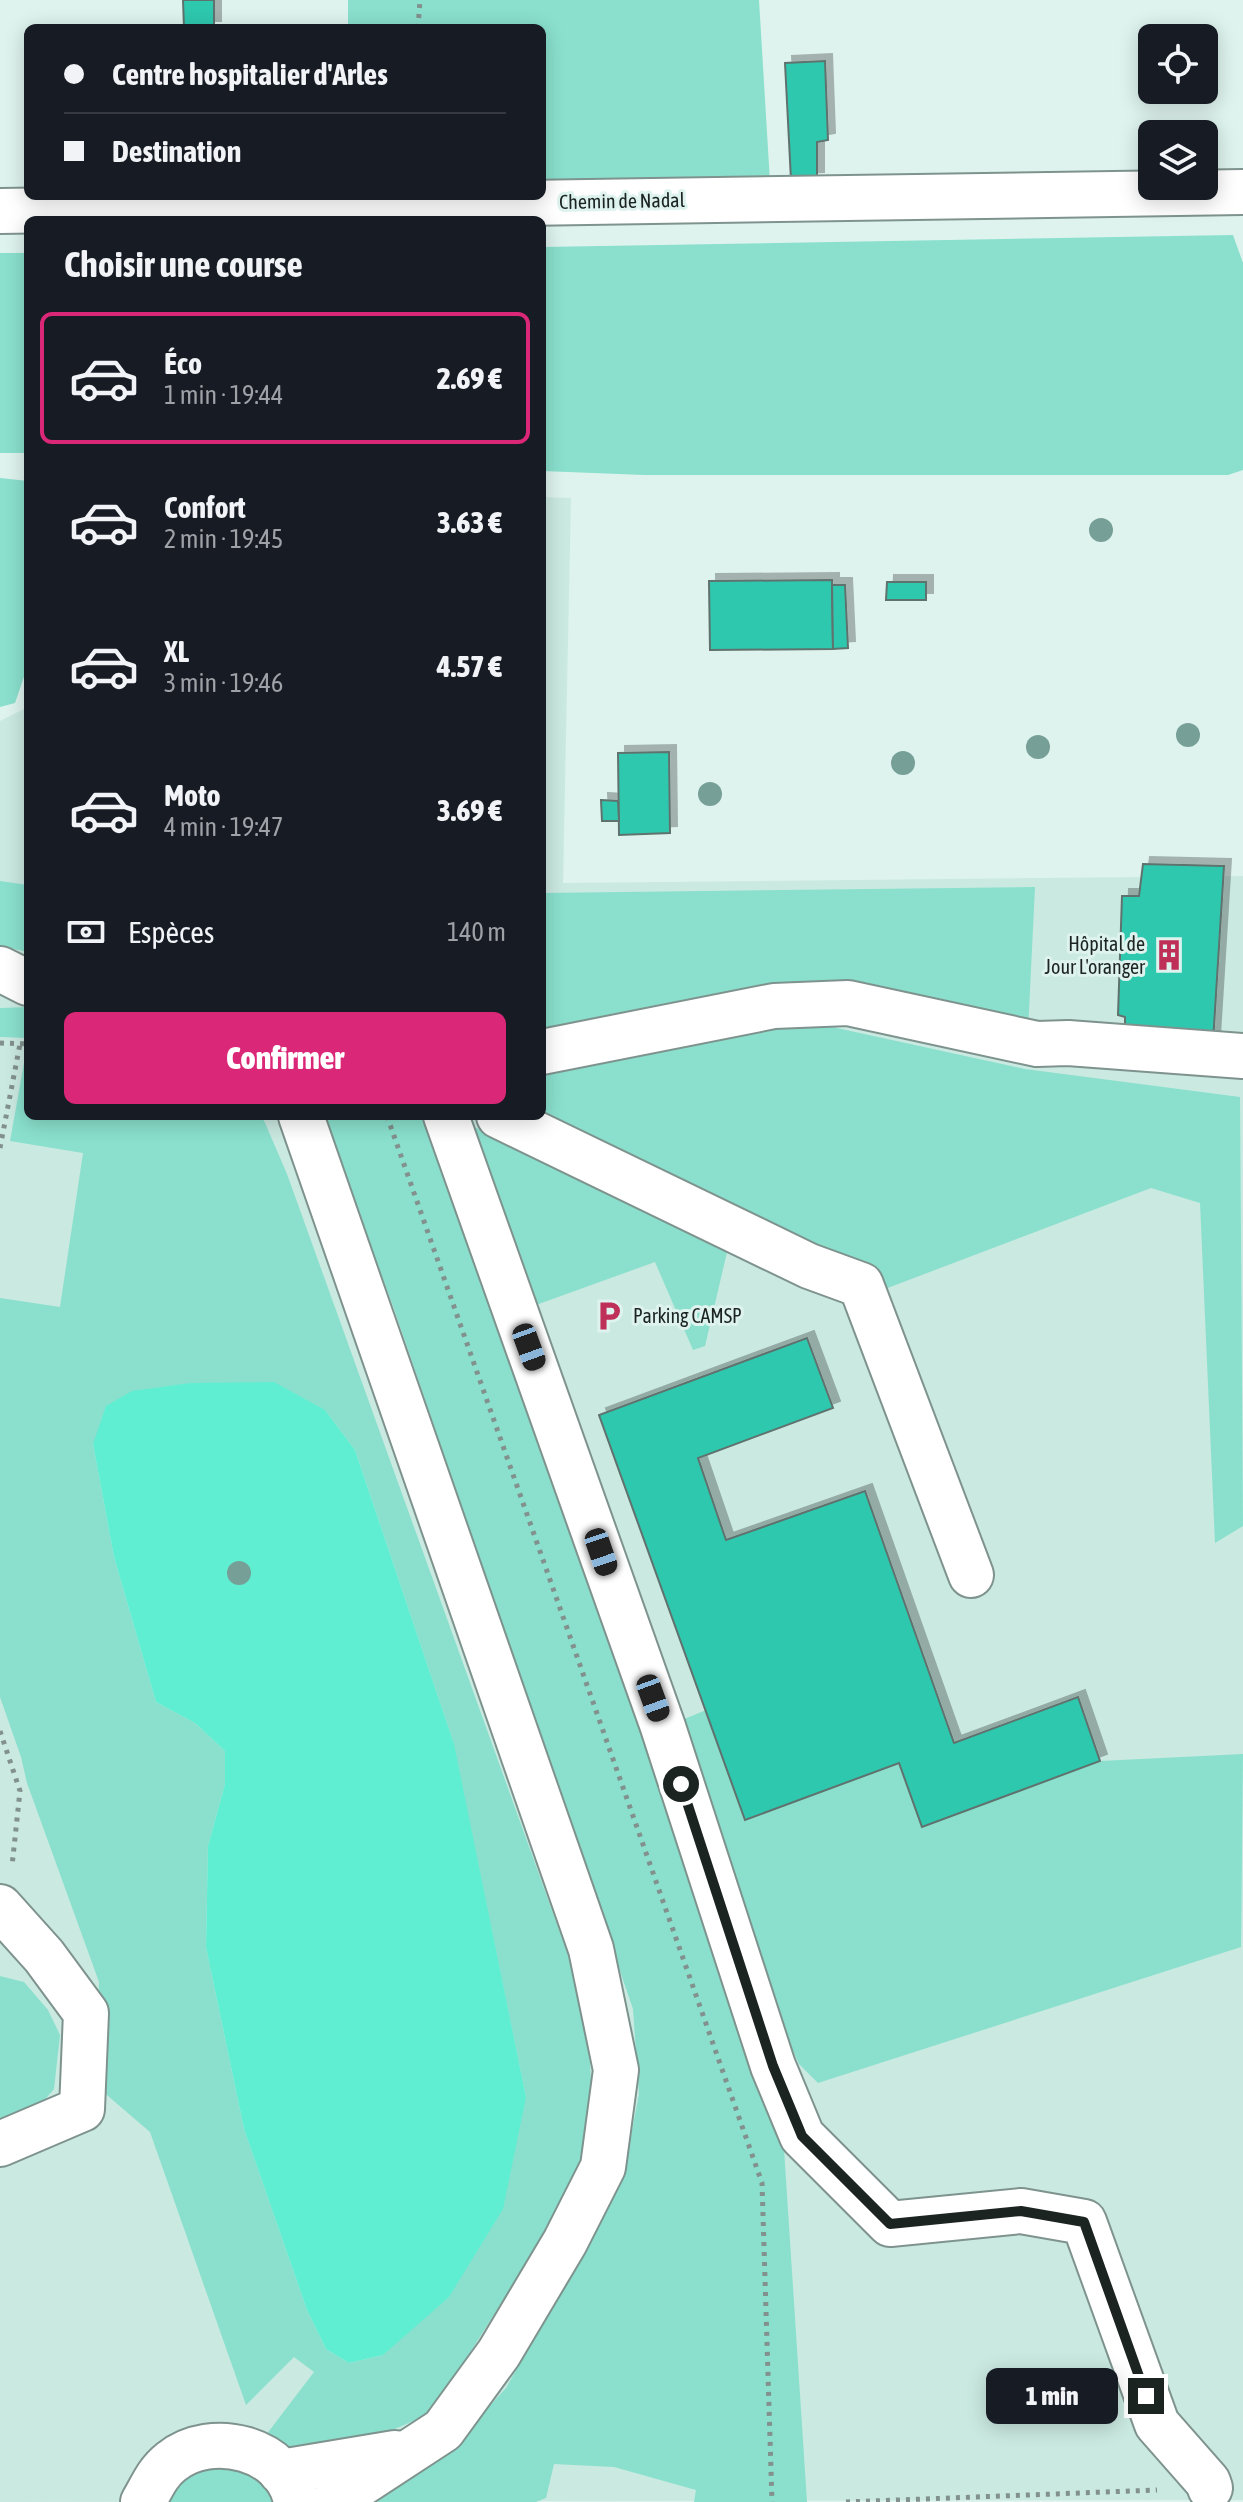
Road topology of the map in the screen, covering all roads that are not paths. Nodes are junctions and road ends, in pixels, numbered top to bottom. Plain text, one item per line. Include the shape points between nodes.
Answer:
1 (1243, 192) edge
2 (0, 211) edge
3 (0, 969) edge
4 (24, 983) edge
5 (24, 986) edge
6 (0, 993) edge
7 (546, 1051) edge
8 (1243, 1056) edge
9 (302, 1120) edge
10 (447, 1120) edge
11 (507, 1120) edge
12 (971, 1575) dead end
13 (6, 1889) edge
14 (0, 2144) edge
15 (414, 2450) junction
16 (289, 2487) edge
17 (1210, 2488) road end
18 (144, 2501) edge
19 (333, 2502) edge

1 - 2 street, Chemin de Nadal
3 - 4 street
5 - 6 street
7 - 8 street via 774,1006 848,1003 1037,1044
9 - 15 street via 591,1949 616,2070 603,2167 565,2242 499,2353 443,2430
10 - 17 street via 663,1727 773,2066 802,2136 890,2224 1021,2211 1084,2222 1157,2424
11 - 12 street via 809,1266 861,1285
13 - 14 street via 44,1956 86,2013 82,2109
15 - 16 street
15 - 19 street
16 - 18 street via 262,2456 216,2445 192,2449 172,2461 155,2478

